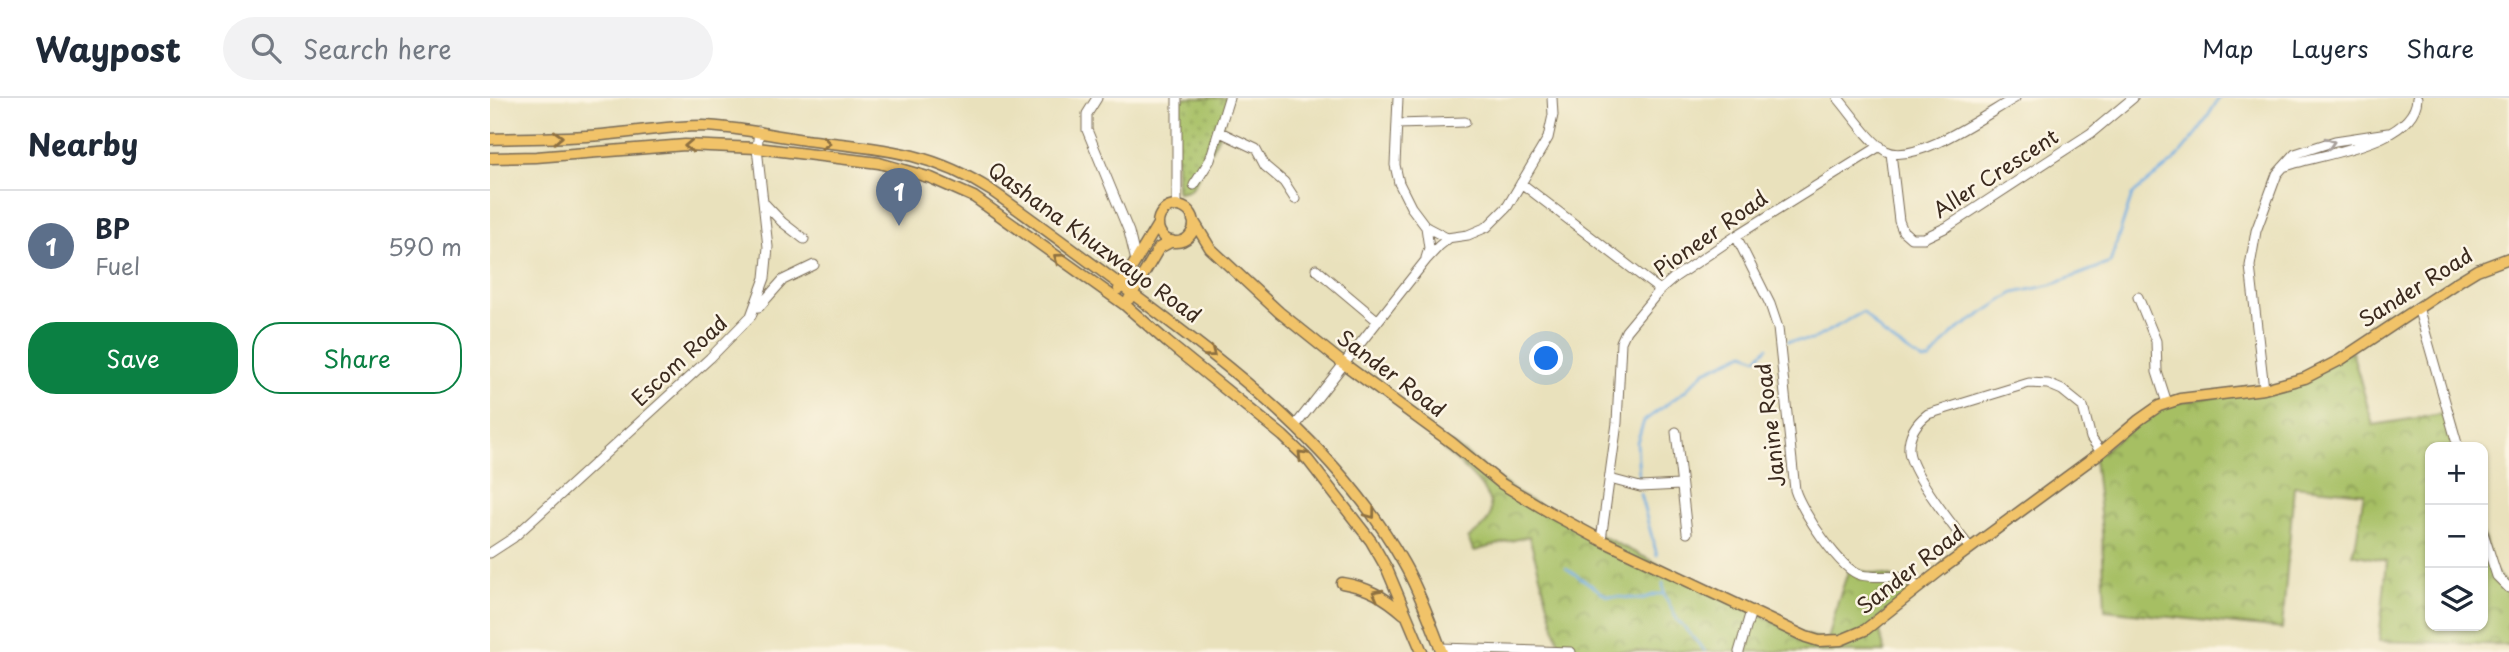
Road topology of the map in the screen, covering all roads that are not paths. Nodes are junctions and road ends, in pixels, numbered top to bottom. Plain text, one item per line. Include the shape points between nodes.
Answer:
1 (1097, 98) edge
2 (1177, 98) edge
3 (1229, 98) edge
4 (1398, 98) edge
5 (1552, 98) edge
6 (1838, 98) edge
7 (2015, 98) edge
8 (2133, 98) edge
9 (2417, 98) edge
10 (1465, 122) dead end
11 (1397, 124) junction
12 (759, 131) junction
13 (1220, 132) junction
14 (1869, 134) junction
15 (490, 139) edge
16 (1880, 146) junction
17 (757, 148) junction
18 (1891, 153) junction
19 (1863, 155) junction
20 (490, 158) edge
21 (1521, 183) junction
22 (1194, 185) dead end
23 (1295, 199) dead end
24 (764, 203) junction
25 (1177, 206) junction
26 (1194, 220) junction
27 (1158, 224) junction
28 (1426, 227) junction
29 (1736, 236) junction
30 (1450, 238) junction
31 (804, 239) dead end
32 (1178, 240) junction
33 (1210, 248) junction
34 (2509, 258) edge
35 (1426, 260) junction
36 (1136, 261) junction
37 (814, 265) dead end
38 (1316, 269) dead end
39 (1121, 285) junction
40 (1660, 290) junction
41 (1133, 294) junction
42 (1114, 297) junction
43 (2138, 297) dead end
44 (1125, 305) junction
45 (2418, 307) junction
46 (751, 316) junction
47 (1378, 321) junction
48 (1344, 364) junction
49 (2264, 388) junction
50 (2167, 403) junction
51 (1295, 426) junction
52 (1676, 432) dead end
53 (2457, 442) edge
54 (2102, 452) junction
55 (1610, 479) junction
56 (1680, 485) junction
57 (1687, 533) dead end
58 (1601, 540) junction
59 (1970, 548) junction
60 (2488, 550) edge
61 (490, 553) edge
62 (1342, 583) dead end
63 (2508, 584) edge
64 (1918, 589) junction
65 (1751, 611) junction
66 (1406, 616) junction
67 (1441, 650) edge
68 (1422, 652) edge
69 (1571, 652) edge
70 (1739, 652) edge

1 - 36 street via 1087,114 1087,130 1129,232
2 - 25 street
3 - 13 street
4 - 11 street
5 - 21 street via 1548,138
6 - 14 street
7 - 18 street via 1927,148
8 - 18 street, Aller Crescent via 2091,133 1924,238 1911,238 1901,226
9 - 49 street via 2409,118 2388,133 2334,141 2295,154 2280,169 2256,231 2250,266
10 - 11 street
11 - 28 street via 1399,183
15 -> 12 main road, Qashana Khuzwayo Road via 691,126
12 - 17 street, Escom Road
12 -> 39 main road, Qashana Khuzwayo Road via 789,139 902,152 939,163 992,191
13 - 22 street
13 - 23 street via 1259,152 1265,166 1284,181
14 - 16 street
14 - 19 street
16 - 18 street
16 - 19 street, Pioneer Road
17 -> 20 main road, Qashana Khuzwayo Road via 685,145
17 - 24 street, Escom Road
42 -> 17 main road, Qashana Khuzwayo Road via 981,201 947,183 879,163
19 - 29 street, Pioneer Road
21 - 30 street via 1507,207 1487,227
21 - 40 street
24 - 31 street
24 - 46 street, Escom Road via 767,264
25 - 26 main road via 1188,210
25 - 27 main road via 1166,209
26 - 32 main road via 1192,232
26 - 33 main road, Sander Road
27 - 32 main road via 1163,235
27 - 36 main road
28 - 30 street
28 - 35 street
29 - 40 street, Pioneer Road
29 - 64 street, Janine Road via 1778,328 1801,505 1853,572 1902,577
30 - 35 street
32 - 33 main road, Sander Road
32 - 41 main road via 1159,248
33 - 48 main road, Sander Road
34 - 45 main road, Sander Road via 2477,270
35 - 47 street
36 - 39 main road
37 - 46 street via 783,280
38 - 47 street
39 - 41 main road, Qashana Khuzwayo Road
39 - 42 main road
40 - 55 street, Pioneer Road via 1621,342
41 - 44 main road
41 -> 51 main road, Qashana Khuzwayo Road via 1237,374
42 - 44 main road, Qashana Khuzwayo Road
43 - 50 street via 2156,341 2157,372
66 -> 44 main road, Qashana Khuzwayo Road via 1371,541 1308,460
45 - 49 main road, Sander Road via 2318,373
45 - 53 street
46 - 61 street, Escom Road via 513,538
47 - 48 street
48 - 51 street
48 - 58 main road, Sander Road via 1502,484
49 - 50 main road, Sander Road
50 - 54 main road, Sander Road
51 -> 67 main road, Qashana Khuzwayo Road via 1351,488 1403,562
52 - 56 street
54 - 59 main road, Sander Road
54 - 59 street via 2091,438 2082,407 2048,384 2029,383 1928,414 1912,434 1911,458
55 - 56 street via 1640,487
55 - 58 street, Pioneer Road
56 - 57 street
58 - 65 main road, Sander Road
59 - 64 main road, Sander Road
60 - 63 street via 2497,576
66 -> 62 main road via 1373,592
64 - 65 main road, Sander Road via 1865,630 1841,640 1806,637
65 - 70 street
66 - 68 main road, Qashana Khuzwayo Road
67 - 69 street

